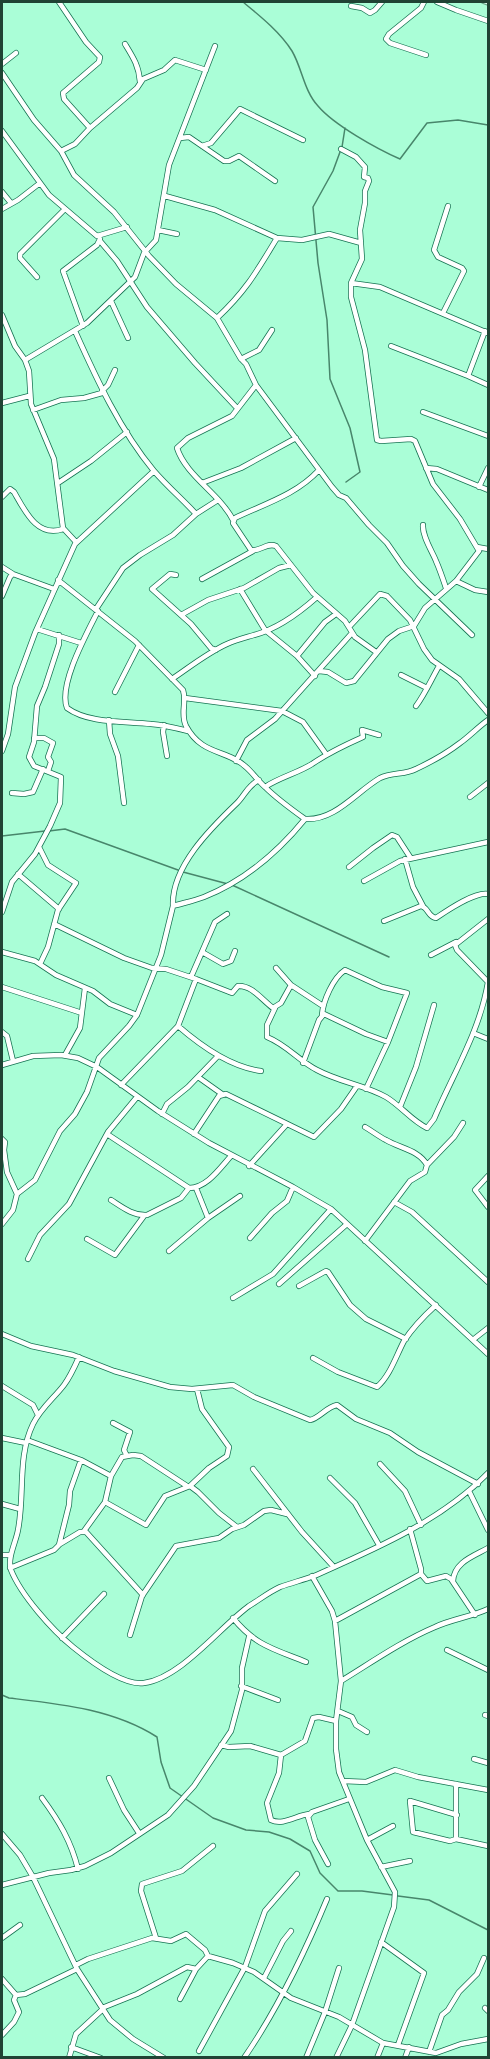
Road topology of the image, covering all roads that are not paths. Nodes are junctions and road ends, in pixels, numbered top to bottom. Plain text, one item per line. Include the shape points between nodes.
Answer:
1 (59, 2) edge
2 (382, 2) edge
3 (424, 2) edge
4 (437, 2) edge
5 (351, 6) dead end
6 (489, 21) edge
7 (125, 44) dead end
8 (215, 46) dead end
9 (16, 53) dead end
10 (426, 55) dead end
11 (2, 64) edge
12 (206, 70) junction
13 (2, 73) edge
14 (140, 82) junction
15 (90, 128) junction
16 (2, 131) edge
17 (180, 138) junction
18 (303, 140) dead end
19 (202, 146) junction
20 (341, 149) dead end
21 (61, 151) junction
22 (274, 181) dead end
23 (40, 183) junction
24 (2, 192) edge
25 (165, 196) junction
26 (11, 203) junction
27 (448, 206) dead end
28 (2, 208) edge
29 (64, 210) junction
30 (127, 227) junction
31 (158, 230) junction
32 (177, 234) dead end
33 (277, 238) junction
34 (98, 239) junction
35 (361, 243) junction
36 (145, 251) junction
37 (37, 277) dead end
38 (130, 283) junction
39 (351, 283) junction
40 (111, 301) junction
41 (443, 314) junction
42 (2, 315) edge
43 (217, 318) junction
44 (82, 326) junction
45 (272, 330) dead end
46 (75, 332) junction
47 (487, 332) edge
48 (128, 338) dead end
49 (391, 346) dead end
50 (242, 359) junction
51 (25, 360) junction
52 (115, 370) dead end
53 (468, 375) junction
54 (256, 385) junction
55 (489, 385) edge
56 (102, 392) junction
57 (29, 396) junction
58 (2, 403) edge
59 (237, 408) junction
60 (33, 410) junction
61 (423, 412) dead end
62 (127, 432) junction
63 (489, 436) edge
64 (296, 438) junction
65 (426, 468) junction
66 (489, 468) edge
67 (319, 470) junction
68 (154, 471) junction
69 (58, 483) junction
70 (202, 483) junction
71 (479, 487) junction
72 (489, 490) edge
73 (2, 497) edge
74 (218, 500) junction
75 (196, 514) junction
76 (233, 519) junction
77 (423, 525) dead end
78 (63, 528) junction
79 (76, 542) junction
80 (477, 547) junction
81 (489, 549) edge
82 (253, 551) junction
83 (291, 565) junction
84 (2, 567) edge
85 (13, 574) junction
86 (176, 575) dead end
87 (202, 579) dead end
88 (58, 580) junction
89 (456, 581) junction
90 (446, 588) junction
91 (54, 589) junction
92 (240, 590) junction
93 (489, 592) edge
94 (2, 597) edge
95 (317, 597) junction
96 (434, 600) junction
97 (97, 610) junction
98 (336, 614) junction
99 (181, 615) junction
100 (414, 626) junction
101 (37, 629) junction
102 (265, 630) junction
103 (350, 630) junction
104 (59, 635) junction
105 (472, 635) dead end
106 (81, 644) junction
107 (139, 645) junction
108 (216, 650) junction
109 (376, 652) junction
110 (297, 656) junction
111 (439, 666) junction
112 (319, 671) junction
113 (402, 675) dead end
114 (315, 676) junction
115 (172, 679) junction
116 (427, 688) junction
117 (115, 692) dead end
118 (185, 698) junction
119 (416, 706) dead end
120 (282, 711) junction
121 (489, 713) edge
122 (109, 720) junction
123 (489, 720) edge
124 (164, 725) junction
125 (189, 732) junction
126 (4, 735) edge
127 (379, 735) dead end
128 (34, 738) junction
129 (2, 751) edge
130 (326, 754) junction
131 (167, 756) dead end
132 (236, 761) junction
133 (45, 770) junction
134 (259, 780) junction
135 (489, 783) edge
136 (265, 787) junction
137 (12, 793) dead end
138 (470, 797) dead end
139 (124, 803) dead end
140 (305, 819) junction
141 (489, 842) edge
142 (39, 847) junction
143 (408, 858) junction
144 (349, 867) dead end
145 (18, 874) junction
146 (364, 881) dead end
147 (489, 894) edge
148 (172, 906) junction
149 (423, 906) junction
150 (59, 909) junction
151 (2, 912) edge
152 (227, 915) dead end
153 (489, 919) edge
154 (384, 921) dead end
155 (54, 924) junction
156 (456, 942) junction
157 (235, 951) dead end
158 (2, 952) edge
159 (202, 952) junction
160 (431, 955) dead end
161 (40, 964) junction
162 (157, 968) junction
163 (276, 968) dead end
164 (193, 978) junction
165 (488, 982) edge
166 (291, 985) junction
167 (2, 987) edge
168 (85, 988) junction
169 (434, 1005) dead end
170 (323, 1006) junction
171 (275, 1008) junction
172 (82, 1013) junction
173 (137, 1015) junction
174 (322, 1015) junction
175 (178, 1026) junction
176 (2, 1032) edge
177 (473, 1033) junction
178 (489, 1039) edge
179 (388, 1042) junction
180 (65, 1055) junction
181 (218, 1056) junction
182 (13, 1061) junction
183 (303, 1063) junction
184 (2, 1065) edge
185 (97, 1067) junction
186 (261, 1071) dead end
187 (198, 1077) junction
188 (122, 1085) junction
189 (357, 1086) junction
190 (366, 1089) junction
191 (222, 1094) junction
192 (137, 1096) junction
193 (400, 1107) junction
194 (162, 1114) junction
195 (463, 1123) dead end
196 (287, 1124) junction
197 (365, 1127) dead end
198 (107, 1134) junction
199 (194, 1134) junction
200 (2, 1139) edge
201 (231, 1155) junction
202 (428, 1165) junction
203 (249, 1166) junction
204 (489, 1176) edge
205 (293, 1187) junction
206 (189, 1188) junction
207 (196, 1188) junction
208 (17, 1194) junction
209 (240, 1197) dead end
210 (111, 1200) dead end
211 (394, 1202) junction
212 (489, 1208) edge
213 (332, 1209) junction
214 (144, 1216) junction
215 (207, 1218) junction
216 (2, 1224) edge
217 (347, 1224) junction
218 (250, 1238) dead end
219 (87, 1239) dead end
220 (365, 1241) junction
221 (169, 1251) dead end
222 (28, 1259) dead end
223 (489, 1282) edge
224 (279, 1284) dead end
225 (299, 1286) dead end
226 (233, 1298) dead end
227 (436, 1305) junction
228 (489, 1328) edge
229 (2, 1336) edge
230 (406, 1339) junction
231 (474, 1339) junction
232 (489, 1353) edge
233 (79, 1357) junction
234 (313, 1358) dead end
235 (2, 1386) edge
236 (197, 1389) junction
237 (38, 1415) junction
238 (113, 1423) dead end
239 (2, 1438) edge
240 (27, 1442) junction
241 (127, 1456) junction
242 (81, 1460) junction
243 (380, 1464) dead end
244 (253, 1469) dead end
245 (489, 1473) edge
246 (111, 1476) junction
247 (330, 1478) dead end
248 (478, 1484) junction
249 (188, 1486) junction
250 (469, 1491) junction
251 (105, 1502) junction
252 (2, 1504) edge
253 (20, 1509) junction
254 (287, 1514) junction
255 (421, 1525) junction
256 (237, 1527) junction
257 (410, 1529) junction
258 (489, 1530) edge
259 (84, 1531) junction
260 (59, 1545) junction
261 (379, 1545) junction
262 (489, 1548) edge
263 (2, 1555) edge
264 (11, 1555) junction
265 (333, 1566) junction
266 (10, 1568) junction
267 (421, 1574) junction
268 (453, 1574) junction
269 (312, 1576) junction
270 (446, 1576) junction
271 (453, 1581) junction
272 (104, 1594) dead end
273 (143, 1595) junction
274 (489, 1609) edge
275 (475, 1615) junction
276 (232, 1618) junction
277 (335, 1621) junction
278 (130, 1635) dead end
279 (249, 1636) junction
280 (62, 1638) junction
281 (447, 1650) dead end
282 (306, 1662) dead end
283 (489, 1670) edge
284 (341, 1681) junction
285 (242, 1686) junction
286 (278, 1700) dead end
287 (338, 1711) junction
288 (336, 1720) junction
289 (367, 1732) dead end
290 (221, 1745) junction
291 (281, 1755) junction
292 (474, 1759) dead end
293 (489, 1763) edge
294 (109, 1778) dead end
295 (343, 1781) junction
296 (456, 1784) junction
297 (489, 1790) edge
298 (42, 1798) dead end
299 (349, 1799) junction
300 (309, 1814) junction
301 (456, 1815) junction
302 (393, 1826) dead end
303 (139, 1833) junction
304 (2, 1834) edge
305 (456, 1839) junction
306 (367, 1840) junction
307 (213, 1846) dead end
308 (488, 1846) edge
309 (410, 1861) dead end
310 (328, 1864) dead end
311 (381, 1868) junction
312 (78, 1869) junction
313 (297, 1874) dead end
314 (33, 1877) junction
315 (2, 1885) edge
316 (327, 1899) dead end
317 (20, 1925) dead end
318 (291, 1931) dead end
319 (2, 1938) edge
320 (156, 1938) junction
321 (381, 1942) junction
322 (208, 1956) junction
323 (484, 1958) dead end
324 (77, 1967) junction
325 (245, 1967) junction
326 (339, 1968) dead end
327 (196, 1969) junction
328 (264, 1978) junction
329 (2, 1979) edge
330 (282, 1992) junction
331 (16, 1995) junction
332 (180, 1999) dead end
333 (103, 2009) junction
334 (325, 2012) junction
335 (352, 2025) junction
336 (2, 2035) edge
337 (489, 2039) edge
338 (383, 2043) junction
339 (398, 2045) junction
340 (71, 2047) junction
341 (409, 2047) junction
342 (199, 2051) dead end
343 (429, 2052) junction
344 (69, 2058) edge
345 (101, 2058) edge
346 (164, 2058) edge
347 (244, 2058) edge
348 (306, 2058) edge
349 (336, 2058) edge
350 (376, 2058) edge
351 (405, 2058) edge

1 - 15 street via 100,57 63,93
2 - 5 street via 370,13
3 - 10 street via 386,39
4 - 6 street
7 - 14 street via 136,60
8 - 12 street
9 - 11 street
12 - 14 street via 175,60
12 - 17 street
13 - 21 street
14 - 15 street
15 - 21 street via 75,144
16 - 23 street
17 - 19 street via 189,137
17 - 25 street
18 - 19 street via 240,109 211,143
19 - 22 street via 224,161 239,156
20 - 35 street via 361,161 364,177 369,181
21 - 30 street via 74,175
23 - 26 street
23 - 29 street
24 - 26 street
25 - 31 street
25 - 33 street via 215,210
26 - 28 street
27 - 41 street via 434,250 438,257 462,268 464,274
29 - 34 street
29 - 37 street via 20,254
30 - 34 street
30 - 36 street
31 - 32 street
31 - 36 street via 154,244
33 - 35 street via 302,240 329,234
33 - 43 street via 257,273
34 - 38 street
34 - 44 street via 63,271
35 - 39 street via 361,264
36 - 38 street
36 - 43 street
38 - 40 street
38 - 59 street
39 - 41 street via 380,287
39 - 65 street via 351,304 365,350 377,440 413,440
40 - 44 street
40 - 48 street
41 - 47 street
42 - 51 street
43 - 50 street
44 - 46 street
45 - 50 street via 260,350
46 - 51 street
46 - 56 street
47 - 53 street
49 - 53 street
50 - 54 street
51 - 57 street
52 - 56 street
53 - 55 street
54 - 59 street
54 - 64 street
56 - 60 street
56 - 62 street
57 - 58 street
57 - 60 street
59 - 70 street via 230,417 177,446
60 - 69 street via 51,453
61 - 63 street
62 - 68 street
62 - 69 street
64 - 67 street
64 - 70 street via 241,468
65 - 71 street
65 - 80 street
66 - 71 street
67 - 76 street via 289,495
67 - 96 street
68 - 75 street
68 - 79 street
69 - 78 street
70 - 74 street
71 - 72 street
73 - 78 street via 10,489 14,492 37,527 51,531
74 - 75 street
74 - 76 street
75 - 97 street via 173,535 123,568
76 - 82 street
77 - 90 street
78 - 79 street
79 - 88 street
80 - 81 street
80 - 89 street via 477,555
82 - 83 street via 272,544
82 - 87 street
83 - 92 street
83 - 95 street
84 - 85 street
85 - 91 street
85 - 94 street
86 - 99 street via 170,574 152,589
88 - 91 street
88 - 97 street
89 - 90 street
89 - 93 street
90 - 96 street
91 - 101 street
92 - 99 street via 212,598
92 - 102 street
95 - 98 street
95 - 102 street via 296,615
96 - 100 street
96 - 105 street
97 - 106 street
97 - 107 street
98 - 103 street
98 - 110 street
99 - 108 street
100 - 103 street via 387,596 380,594
100 - 109 street via 393,635
100 - 111 street via 427,655
101 - 104 street
101 - 126 street via 15,687
102 - 108 street
102 - 110 street
103 - 109 street
103 - 112 street
104 - 106 street
104 - 128 street via 37,706
106 - 122 street via 65,692 66,705 72,711
107 - 115 street
107 - 117 street
108 - 115 street
109 - 112 street via 351,683
110 - 114 street
111 - 116 street
111 - 121 street via 459,679
112 - 114 street
113 - 116 street
114 - 120 street
115 - 118 street
116 - 119 street
118 - 120 street
118 - 125 street via 183,717
120 - 130 street via 303,722
120 - 132 street via 247,740
122 - 124 street
122 - 139 street
123 - 140 street via 420,768 384,777 333,813
124 - 125 street
124 - 131 street
125 - 132 street via 203,746
126 - 129 street
127 - 130 street via 362,730 363,737
128 - 133 street via 30,761
128 - 133 street via 44,738 53,744 48,758 51,762
130 - 136 street
132 - 134 street
133 - 137 street via 33,792
133 - 142 street via 61,777 62,795
134 - 136 street
134 - 148 street via 197,846 172,895
135 - 138 street
136 - 140 street
140 - 148 street via 245,876 205,897
141 - 143 street
142 - 145 street
142 - 150 street via 48,865 76,883
143 - 144 street via 392,835
143 - 146 street
143 - 149 street via 413,886
145 - 150 street
145 - 151 street
147 - 149 street via 464,901 436,918
148 - 162 street
149 - 154 street
150 - 155 street
152 - 159 street via 215,922
153 - 156 street
155 - 161 street
155 - 162 street via 124,958
156 - 160 street
156 - 165 street via 458,950
157 - 159 street via 231,961 223,964
158 - 161 street
159 - 164 street
161 - 168 street
162 - 164 street
162 - 173 street
163 - 166 street
164 - 171 street via 232,993 238,986 244,986
164 - 175 street
165 - 177 street
166 - 170 street
166 - 171 street
167 - 172 street
168 - 172 street
168 - 173 street
169 - 193 street
170 - 174 street
170 - 179 street via 345,970 382,987 407,993
171 - 183 street via 267,1025 267,1037
172 - 180 street via 79,1032
173 - 185 street via 99,1058
174 - 179 street
174 - 183 street
175 - 181 street
175 - 188 street
176 - 182 street via 7,1036
177 - 178 street
177 - 193 street via 429,1126 423,1127
179 - 190 street
180 - 182 street
180 - 185 street
181 - 186 street
181 - 187 street
182 - 184 street
183 - 189 street
185 - 188 street
185 - 208 street via 79,1108 60,1131 38,1175
187 - 191 street
187 - 194 street via 167,1104
188 - 192 street
189 - 190 street
189 - 196 street via 314,1137
190 - 193 street
191 - 196 street
191 - 199 street
192 - 194 street
192 - 198 street
194 - 199 street
195 - 202 street
196 - 203 street
197 - 202 street via 424,1159
198 - 206 street
198 - 222 street via 69,1204 40,1235
199 - 201 street
200 - 208 street via 9,1179
201 - 203 street
201 - 207 street via 213,1177
202 - 211 street
203 - 205 street
204 - 212 street via 475,1190
205 - 213 street
205 - 218 street via 285,1203
206 - 207 street
206 - 214 street via 181,1198
207 - 215 street
208 - 216 street via 13,1210
209 - 215 street
210 - 214 street
211 - 220 street
211 - 223 street via 412,1212
213 - 217 street
213 - 226 street via 273,1274
214 - 219 street via 115,1255
215 - 221 street
217 - 220 street
217 - 224 street
220 - 227 street
225 - 230 street via 326,1271 350,1305 366,1319
227 - 230 street
227 - 231 street
228 - 231 street
229 - 233 street
230 - 234 street via 377,1387
231 - 232 street
233 - 236 street via 154,1384
233 - 237 street via 64,1384
235 - 237 street via 33,1405
236 - 248 street via 233,1385 310,1420 337,1405
236 - 249 street via 200,1406 229,1451
237 - 240 street
238 - 241 street via 129,1432 124,1450
239 - 240 street
240 - 242 street
240 - 253 street
241 - 246 street via 122,1457
241 - 249 street via 141,1456
242 - 246 street
242 - 260 street
243 - 255 street via 405,1491
244 - 254 street
245 - 248 street
246 - 251 street
247 - 261 street via 355,1503
248 - 250 street
249 - 251 street via 165,1496 146,1525
249 - 256 street
250 - 255 street
250 - 258 street
251 - 259 street
252 - 253 street
253 - 264 street
254 - 256 street via 264,1511
254 - 265 street
255 - 257 street
256 - 273 street via 219,1538 176,1546
257 - 261 street
257 - 267 street
259 - 260 street
259 - 273 street
260 - 266 street
261 - 265 street
262 - 268 street via 461,1563
263 - 264 street
264 - 266 street
265 - 269 street
266 - 280 street
267 - 270 street via 427,1581
267 - 277 street
268 - 270 street
268 - 271 street
269 - 276 street via 278,1588
269 - 277 street
270 - 271 street
271 - 275 street
272 - 280 street
273 - 278 street
274 - 275 street
275 - 284 street via 437,1626
276 - 279 street
276 - 280 street via 196,1654 160,1678 143,1684 91,1662
277 - 284 street
279 - 282 street
279 - 285 street
281 - 283 street
284 - 287 street
285 - 286 street
285 - 290 street via 231,1731
287 - 288 street
287 - 289 street via 352,1717
288 - 291 street via 313,1718 305,1741
288 - 295 street via 336,1749
290 - 291 street via 250,1746
290 - 303 street via 182,1800 159,1822
291 - 300 street via 279,1773 267,1803 271,1820 276,1823
292 - 293 street
294 - 303 street
295 - 296 street via 366,1782 395,1770
295 - 299 street
296 - 297 street
296 - 301 street
298 - 312 street via 69,1839
299 - 300 street
299 - 306 street
300 - 310 street via 308,1822
301 - 305 street
301 - 305 street via 410,1801 413,1832
302 - 306 street
303 - 312 street
304 - 314 street
305 - 308 street
306 - 311 street
307 - 320 street via 182,1871 142,1884
309 - 311 street
311 - 321 street via 394,1892 394,1907
312 - 314 street
313 - 325 street via 265,1911
314 - 315 street
314 - 324 street
316 - 330 street
317 - 319 street
318 - 328 street
320 - 322 street via 171,1941 186,1934
320 - 324 street via 105,1953
321 - 335 street
321 - 339 street via 424,1972
322 - 325 street
322 - 327 street
323 - 343 street via 477,1974 442,2015
324 - 331 street
324 - 333 street
325 - 328 street
325 - 342 street
326 - 334 street
327 - 332 street
327 - 333 street via 187,1967
328 - 330 street
329 - 331 street
330 - 334 street
330 - 347 street
331 - 336 street via 19,2012
333 - 340 street via 76,2034
333 - 346 street via 122,2031
334 - 335 street
334 - 348 street
335 - 338 street
335 - 349 street
337 - 343 street
338 - 339 street
338 - 350 street
339 - 341 street
340 - 344 street
340 - 345 street
341 - 343 street
341 - 351 street

